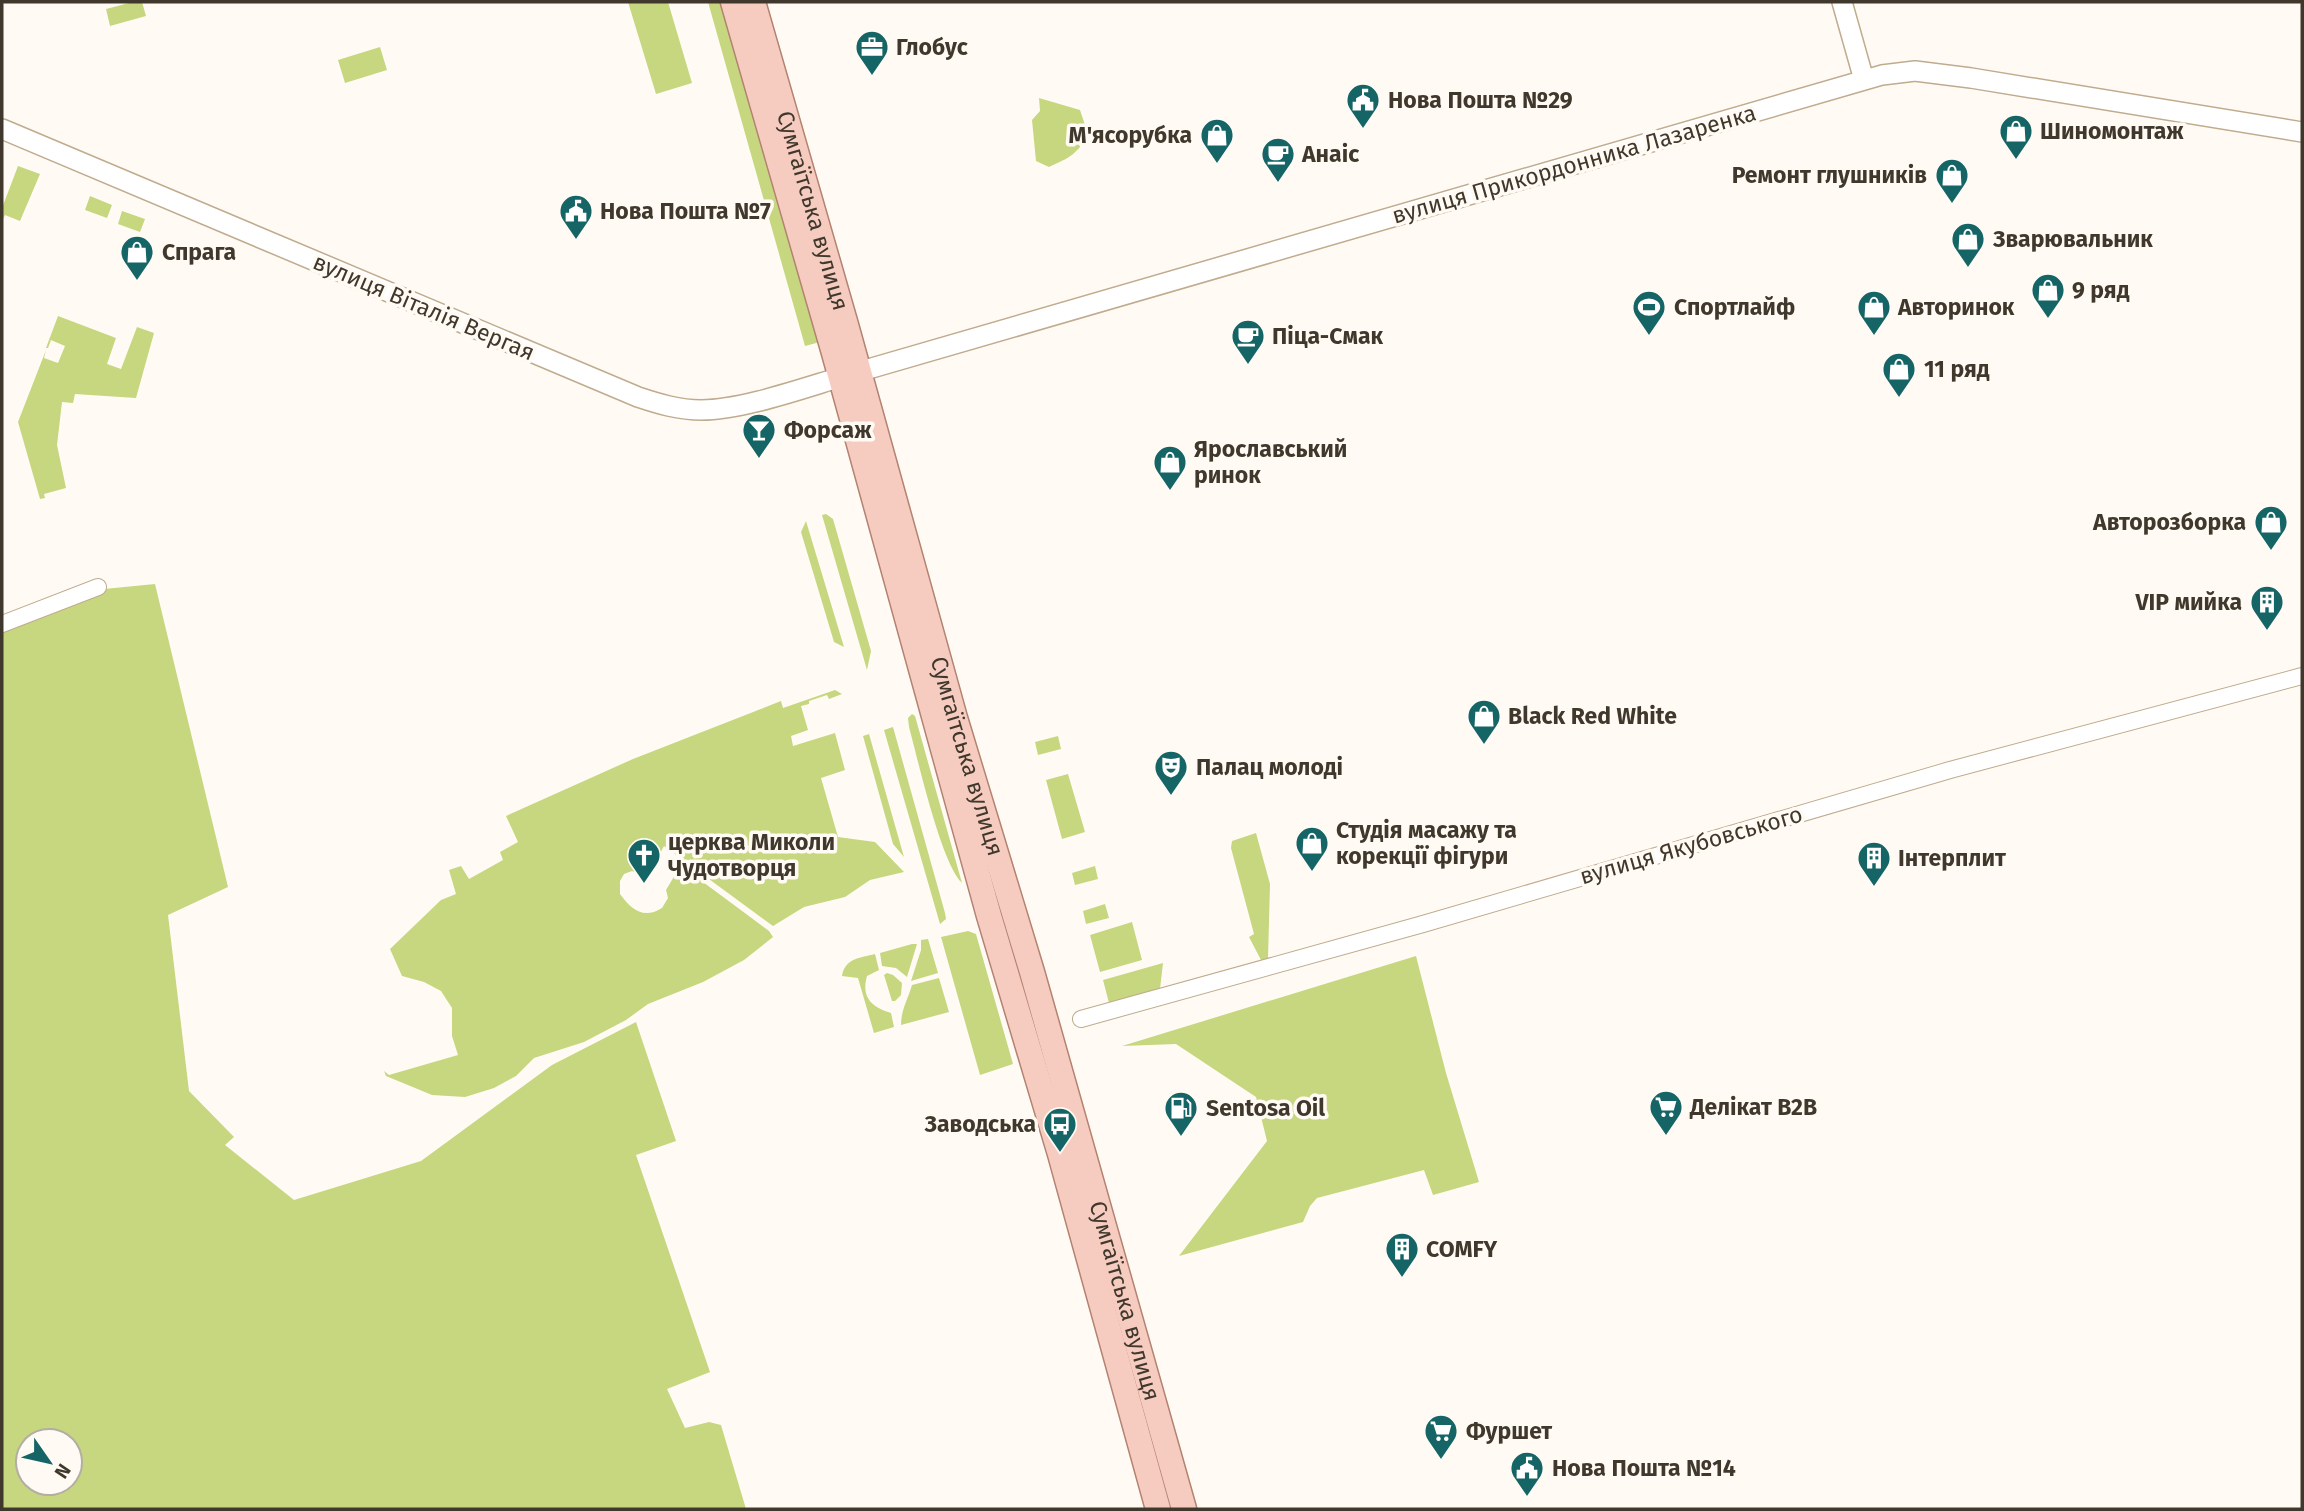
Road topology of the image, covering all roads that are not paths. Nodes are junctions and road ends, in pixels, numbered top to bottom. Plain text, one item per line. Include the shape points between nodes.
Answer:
1 (733, 2) edge
2 (753, 2) edge
3 (1842, 2) edge
4 (1864, 80) junction
5 (2, 129) edge
6 (2302, 132) edge
7 (849, 374) junction
8 (98, 587) dead end
9 (2, 624) edge
10 (2302, 676) edge
11 (1081, 1020) dead end
12 (1158, 1509) edge
13 (1184, 1509) edge

1 - 7 main road, Сумгаїтська вулиця
2 - 7 main road, Сумгаїтська вулиця
3 - 4 street
4 - 6 street, вулиця Прикордонника Лазаренка via 1915,71 1950,75
4 - 7 street, вулиця Прикордонника Лазаренка
5 - 7 street, вулиця Віталія Вергая via 655,403 716,409
7 - 12 main road, Сумгаїтська вулиця via 989,916
7 - 13 main road, Сумгаїтська вулиця via 1032,972
8 - 9 street
10 - 11 street, вулиця Якубовського via 1950,770

